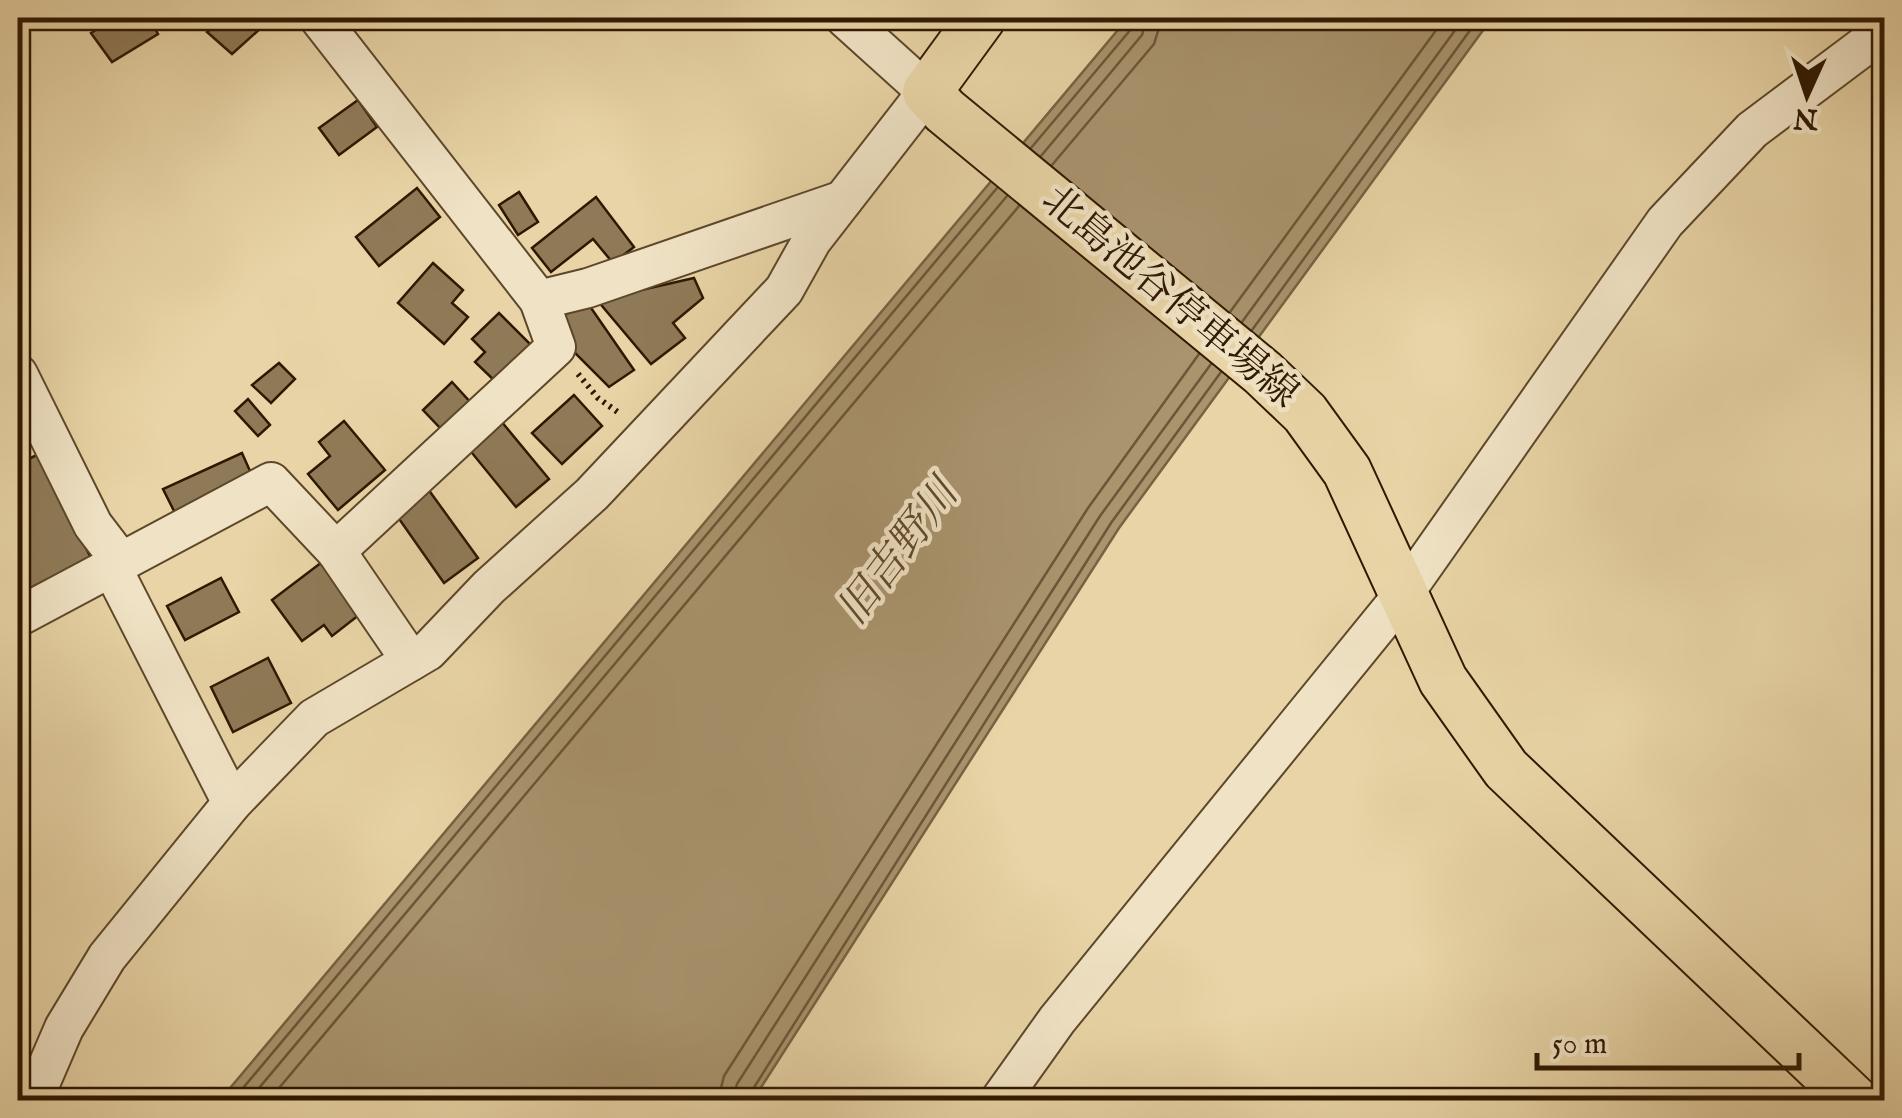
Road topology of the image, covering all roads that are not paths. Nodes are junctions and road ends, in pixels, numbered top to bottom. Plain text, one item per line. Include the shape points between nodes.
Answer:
1 (319, 18) edge
2 (845, 18) edge
3 (981, 18) edge
4 (1884, 31) edge
5 (936, 101) junction
6 (843, 200) junction
7 (539, 300) junction
8 (18, 374) edge
9 (336, 551) junction
10 (114, 562) junction
11 (1402, 596) junction
12 (18, 616) edge
13 (411, 661) junction
14 (232, 803) junction
15 (33, 1100) edge
16 (1000, 1100) edge
17 (1854, 1100) edge

1 - 7 street
2 - 5 street
3 - 5 main road
4 - 11 street via 1752,130 1665,222
5 - 6 street
5 - 11 main road, 北島池谷停車場線 via 1304,412 1348,470
6 - 7 street
6 - 13 street via 784,290 592,494
7 - 9 street via 556,347
8 - 10 street
9 - 10 street via 271,482
9 - 13 street
10 - 12 street
10 - 14 street
11 - 16 street via 1056,1020
11 - 17 main road, 北島池谷停車場線 via 1443,680 1506,769
13 - 14 street via 314,718
14 - 15 street via 107,957 64,1028

